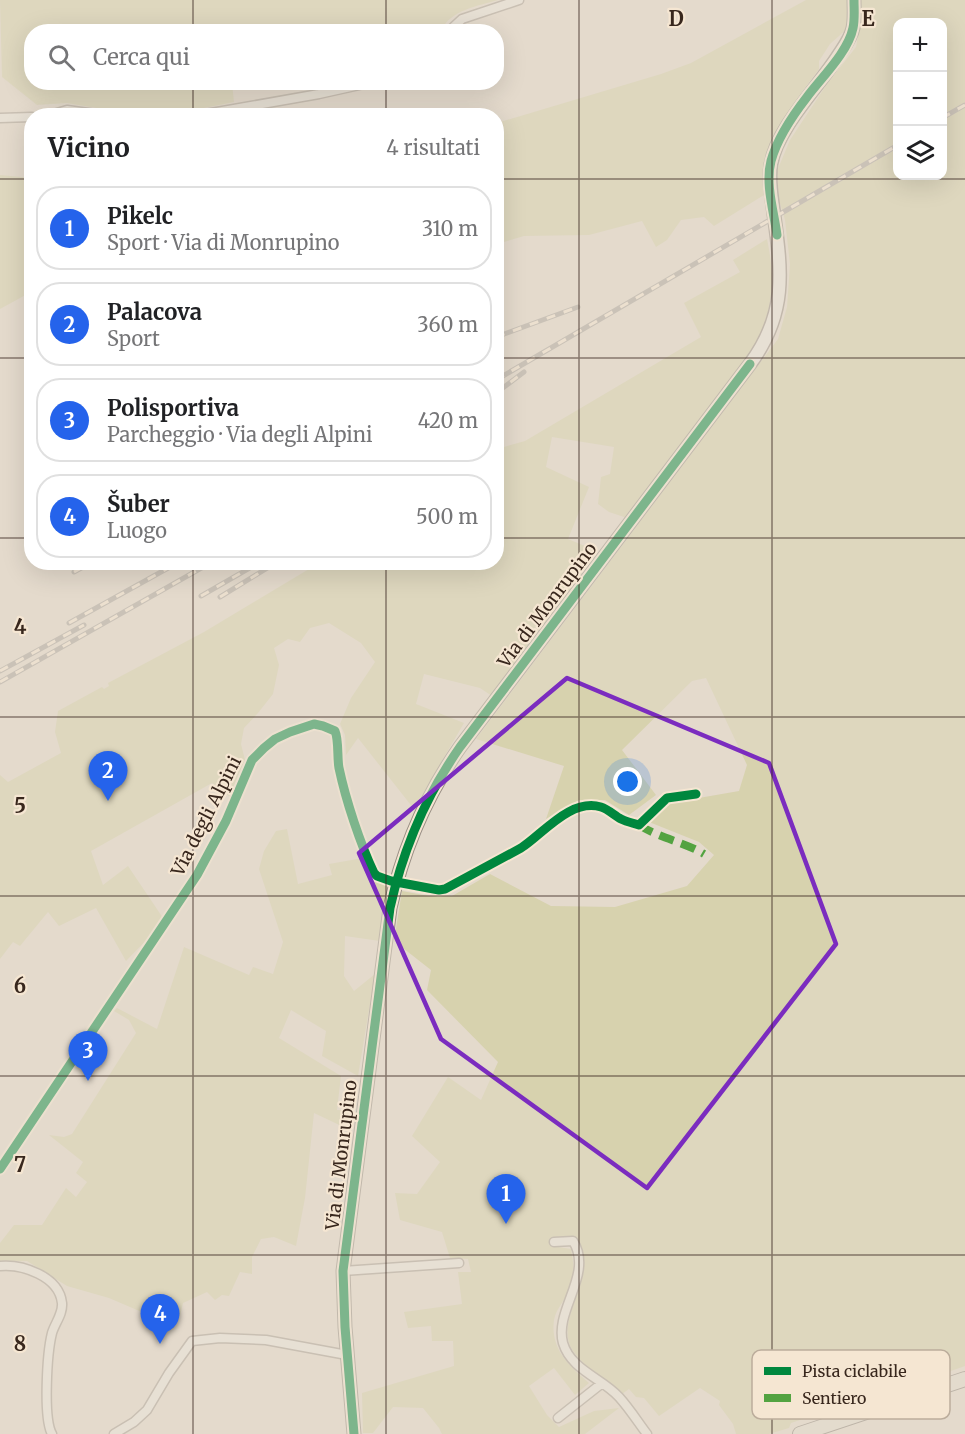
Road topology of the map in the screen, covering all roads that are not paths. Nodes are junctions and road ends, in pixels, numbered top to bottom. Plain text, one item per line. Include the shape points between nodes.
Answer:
1 (519, 0) edge
2 (854, 0) edge
3 (458, 24) edge
4 (337, 90) edge
5 (239, 108) edge
6 (24, 117) edge
7 (0, 118) edge
8 (696, 794) dead end
9 (395, 882) junction
10 (0, 1169) edge
11 (554, 1242) dead end
12 (459, 1263) dead end
13 (0, 1266) edge
14 (343, 1271) junction
15 (347, 1355) junction
16 (965, 1379) edge
17 (601, 1384) junction
18 (950, 1384) edge
19 (558, 1418) dead end
20 (845, 1419) edge
21 (52, 1434) edge
22 (114, 1434) edge
23 (354, 1434) edge
24 (647, 1434) edge
25 (800, 1434) edge

1 - 3 street via 468,16
2 - 9 main road, Via di Monrupino via 850,37 805,98 771,164 781,280 777,310 765,340 443,771 412,832
4 - 5 street
6 - 7 street
8 - 9 street via 667,798 639,825 601,807 574,809 526,844 445,889
9 - 10 street, Via degli Alpini via 377,876 366,855 339,770 334,731 314,724 275,739 252,760 197,875
9 - 14 main road, Via di Monrupino
11 - 17 street via 573,1241 577,1247 576,1286 562,1321 564,1347 580,1368
12 - 14 street
13 - 21 street via 20,1266 39,1275 56,1288 62,1301 52,1333 47,1374
14 - 15 main road, Via di Monrupino
15 - 22 street via 266,1340 192,1341 147,1410
15 - 23 main road, Via di Monrupino
16 - 18 main road
17 - 19 street
17 - 24 street via 618,1396
20 - 25 main road

